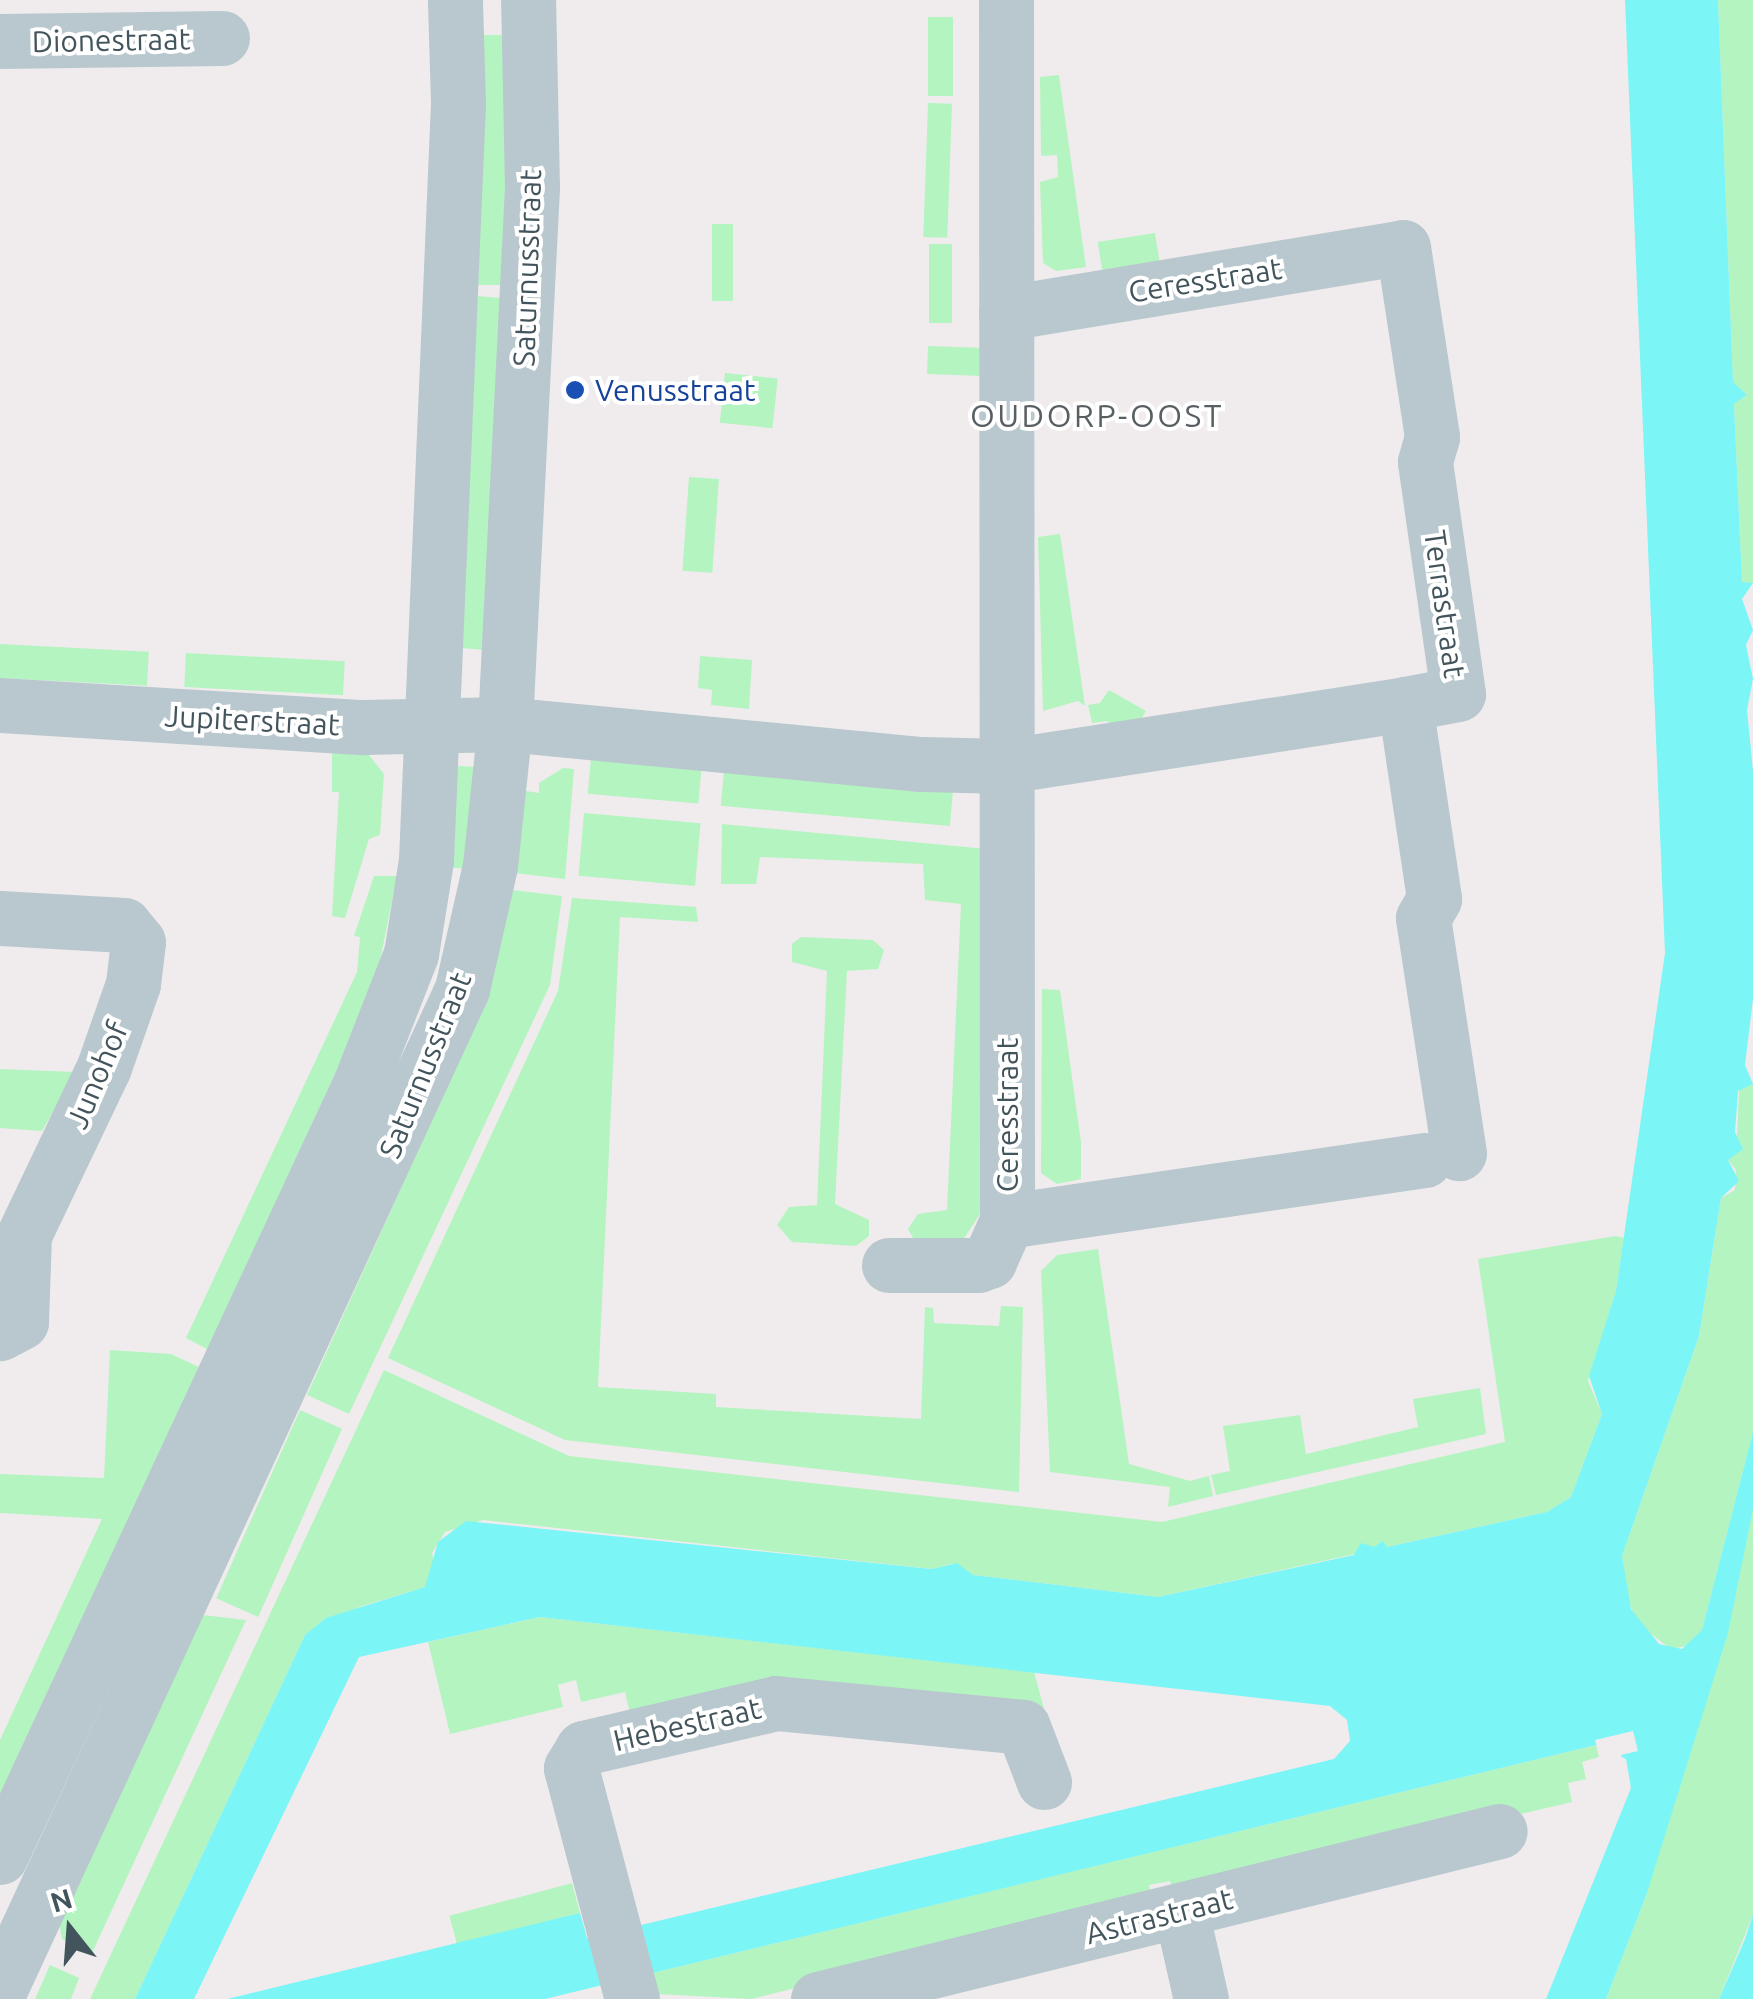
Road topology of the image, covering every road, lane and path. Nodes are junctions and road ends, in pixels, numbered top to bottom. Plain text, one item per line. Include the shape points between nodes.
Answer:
1 (455, 0) edge
2 (528, 0) edge
3 (1006, 0) edge
4 (222, 38) dead end
5 (0, 42) edge
6 (1404, 247) joint
7 (1006, 313) junction
8 (1406, 704) junction
9 (0, 705) edge
10 (431, 721) junction
11 (505, 724) junction
12 (1006, 766) junction
13 (0, 918) edge
14 (1442, 1156) joint
15 (1007, 1221) junction
16 (888, 1265) dead end
17 (0, 1333) edge
18 (1044, 1782) dead end
19 (1500, 1831) dead end
20 (0, 1857) edge
21 (1181, 1910) junction
22 (0, 1989) edge
23 (632, 1998) edge
24 (818, 1999) edge
25 (1201, 1999) edge

1 - 10 street, Saturnusstraat via 458,103
2 - 11 street, Saturnusstraat via 532,187
3 - 7 street, Ceresstraat
4 - 5 street, Dionestraat
6 - 7 street, Ceresstraat
6 - 8 street, Terrastraat via 1432,437 1425,462 1458,694
7 - 12 street, Ceresstraat
8 - 12 street
8 - 14 street, Terrastraat via 1434,899 1422,918
9 - 10 street, Jupiterstraat via 364,726
10 - 11 street, Jupiterstraat
10 - 20 street, Saturnusstraat via 424,875 400,990
11 - 12 street via 922,764
11 - 22 street, Saturnusstraat via 490,866 462,989
12 - 15 street, Ceresstraat
13 - 17 street, Junohof via 124,925 138,942 133,984 104,1066 24,1234 21,1322
14 - 15 street, Ceresstraat
15 - 16 street via 989,1260 978,1265
18 - 23 street, Hebestraat via 1023,1727 776,1703 583,1748 570,1768
19 - 21 street, Astrastraat
21 - 24 street, Astrastraat
21 - 25 street

